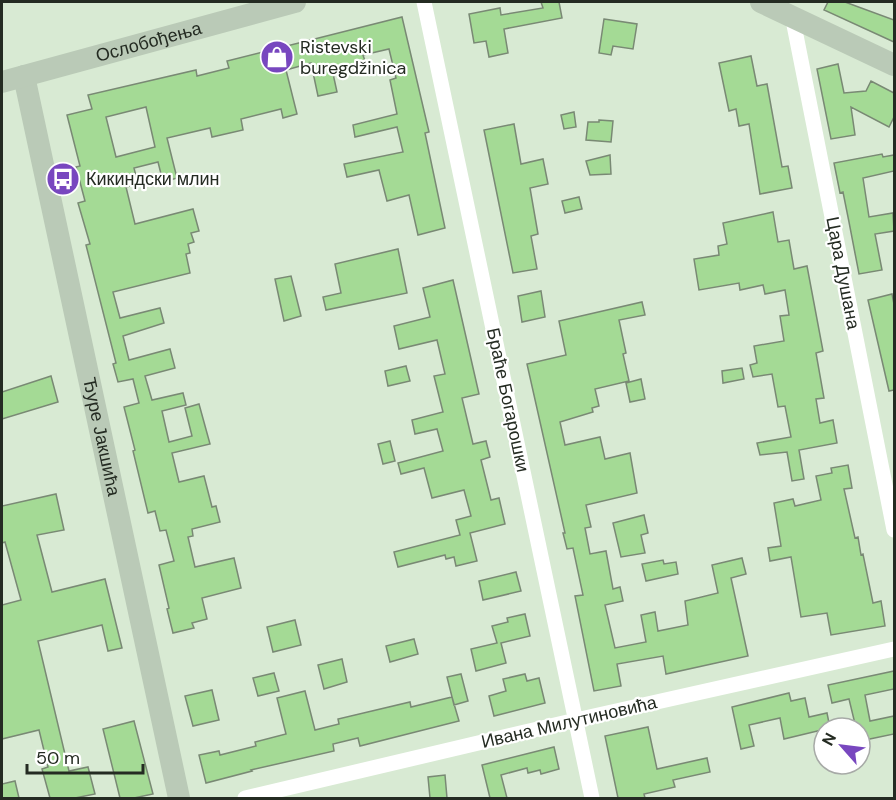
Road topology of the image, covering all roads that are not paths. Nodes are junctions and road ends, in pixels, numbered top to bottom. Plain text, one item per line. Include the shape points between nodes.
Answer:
1 (295, 2) edge
2 (424, 2) edge
3 (761, 2) edge
4 (792, 15) junction
5 (894, 65) edge
6 (24, 76) junction
7 (2, 82) edge
8 (894, 530) edge
9 (894, 649) edge
10 (576, 720) junction
11 (179, 798) edge
12 (245, 798) edge
13 (592, 798) edge

1 - 6 main road, Ослобођења
2 - 10 street, Браће Богарошки
3 - 4 main road
4 - 5 main road
4 - 8 street, Цара Душана
6 - 7 main road, Ослобођења
6 - 11 main road, Ђуре Јакшића
9 - 10 street, Ивана Милутиновића
10 - 12 street, Ивана Милутиновића
10 - 13 street, Браће Богарошки

